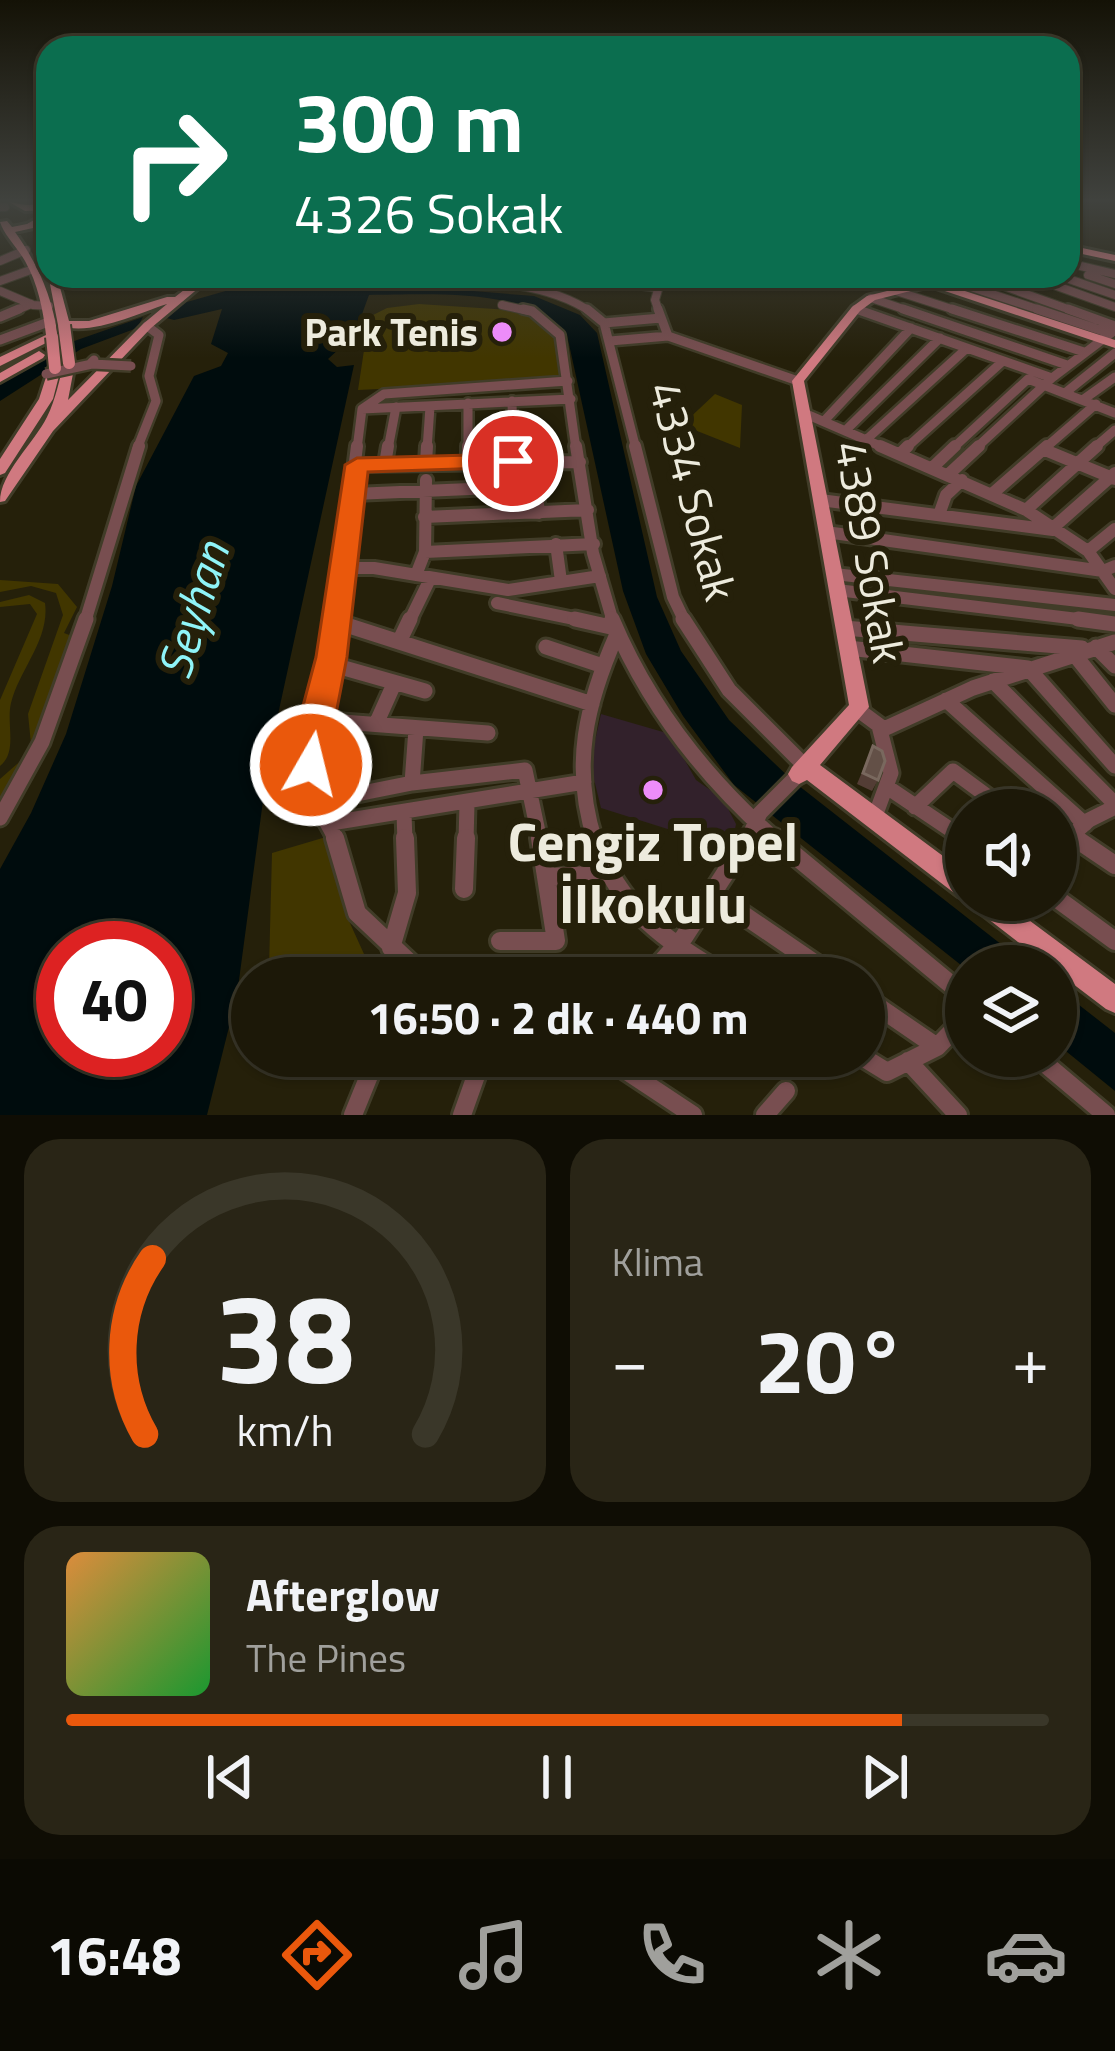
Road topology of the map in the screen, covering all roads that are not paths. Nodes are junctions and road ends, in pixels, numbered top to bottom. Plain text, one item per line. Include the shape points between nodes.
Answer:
1 (1080, 258) edge
2 (1115, 266) edge
3 (1080, 272) edge
4 (36, 275) edge
5 (1080, 276) edge
6 (1080, 279) edge
7 (0, 281) edge
8 (1115, 285) edge
9 (48, 288) edge
10 (53, 288) edge
11 (188, 288) edge
12 (524, 288) edge
13 (658, 288) edge
14 (893, 288) edge
15 (901, 288) edge
16 (964, 288) edge
17 (964, 288) edge
18 (1012, 288) edge
19 (1043, 288) edge
20 (1062, 288) edge
21 (897, 289) junction
22 (0, 291) edge
23 (1103, 291) junction
24 (1030, 294) junction
25 (1115, 296) edge
26 (871, 298) junction
27 (1090, 298) junction
28 (173, 300) junction
29 (31, 304) junction
30 (1005, 304) junction
31 (502, 305) dead end
32 (49, 306) junction
33 (1115, 307) edge
34 (856, 309) junction
35 (0, 317) edge
36 (974, 317) junction
37 (662, 318) junction
38 (604, 323) junction
39 (64, 326) junction
40 (147, 326) junction
41 (911, 328) junction
42 (959, 329) junction
43 (1076, 331) junction
44 (1112, 337) edge
45 (673, 339) junction
46 (944, 340) junction
47 (610, 341) junction
48 (0, 342) edge
49 (1056, 343) junction
50 (45, 346) junction
51 (967, 348) junction
52 (1084, 352) junction
53 (21, 353) junction
54 (1042, 356) junction
55 (1003, 361) junction
56 (0, 362) edge
57 (1067, 365) junction
58 (131, 366) dead end
59 (57, 368) junction
60 (1027, 374) junction
61 (0, 375) edge
62 (1115, 377) edge
63 (568, 381) junction
64 (1048, 382) junction
65 (798, 387) junction
66 (1065, 393) junction
67 (571, 399) junction
68 (512, 401) junction
69 (1090, 402) junction
70 (468, 404) junction
71 (396, 407) junction
72 (430, 407) junction
73 (362, 410) junction
74 (1115, 413) edge
75 (806, 414) junction
76 (824, 421) junction
77 (847, 429) junction
78 (1115, 430) edge
79 (42, 434) junction
80 (867, 439) junction
81 (0, 441) edge
82 (1045, 450) junction
83 (901, 453) junction
84 (513, 461) junction
85 (468, 462) junction
86 (580, 462) junction
87 (1076, 463) junction
88 (385, 464) junction
89 (426, 464) junction
90 (357, 465) junction
91 (3, 466) edge
92 (933, 466) junction
93 (956, 477) junction
94 (1113, 477) edge
95 (425, 485) junction
96 (354, 494) junction
97 (992, 494) junction
98 (0, 497) edge
99 (820, 500) junction
100 (588, 510) junction
101 (1026, 510) junction
102 (940, 512) junction
103 (539, 513) junction
104 (556, 513) junction
105 (424, 518) junction
106 (1057, 529) junction
107 (1115, 529) edge
108 (826, 532) junction
109 (559, 544) junction
110 (594, 544) junction
111 (1088, 551) junction
112 (425, 552) junction
113 (345, 568) junction
114 (1109, 568) edge
115 (600, 576) junction
116 (423, 577) junction
117 (562, 581) junction
118 (836, 582) junction
119 (1115, 589) edge
120 (497, 603) dead end
121 (1115, 605) edge
122 (337, 622) junction
123 (1115, 624) edge
124 (844, 628) junction
125 (616, 631) junction
126 (400, 640) junction
127 (1115, 641) edge
128 (546, 647) dead end
129 (848, 648) junction
130 (1087, 650) junction
131 (330, 664) junction
132 (603, 666) junction
133 (1115, 666) edge
134 (1028, 668) junction
135 (993, 681) junction
136 (394, 684) junction
137 (424, 691) dead end
138 (946, 700) junction
139 (592, 704) junction
140 (1115, 705) edge
141 (857, 709) junction
142 (316, 720) junction
143 (376, 724) junction
144 (879, 725) junction
145 (416, 729) junction
146 (488, 733) dead end
147 (1115, 766) edge
148 (802, 770) junction
149 (584, 782) junction
150 (412, 783) junction
151 (890, 789) junction
152 (977, 789) edge
153 (1022, 789) edge
154 (528, 794) junction
155 (317, 802) junction
156 (467, 804) junction
157 (1115, 806) edge
158 (915, 807) junction
159 (404, 814) junction
160 (0, 818) edge
161 (757, 819) junction
162 (874, 819) junction
163 (331, 824) junction
164 (945, 826) edge
165 (1077, 832) edge
166 (1077, 846) edge
167 (1115, 866) edge
168 (945, 872) edge
169 (610, 874) junction
170 (548, 877) junction
171 (464, 889) dead end
172 (713, 894) junction
173 (1077, 913) edge
174 (1010, 921) edge
175 (500, 941) dead end
176 (1115, 941) edge
177 (675, 947) junction
178 (392, 948) junction
179 (400, 957) edge
180 (666, 957) edge
181 (693, 957) edge
182 (805, 957) edge
183 (945, 979) edge
184 (1115, 1000) edge
185 (885, 1011) edge
186 (945, 1039) edge
187 (937, 1047) junction
188 (908, 1061) junction
189 (885, 1071) edge
190 (368, 1077) edge
191 (476, 1077) edge
192 (636, 1077) edge
193 (1058, 1077) edge
194 (786, 1090) dead end
195 (1095, 1112) edge
196 (353, 1115) edge
197 (462, 1115) edge
198 (693, 1115) edge
199 (765, 1115) edge
200 (958, 1115) edge

1 - 2 highway
2 - 3 street
4 - 7 street
5 - 8 street
6 - 23 street
8 - 23 street
9 - 32 main road
10 - 39 main road
11 - 28 main road
12 - 38 street via 591,310
13 - 37 street
14 - 21 street
15 - 21 main road
16 - 30 main road
17 - 30 street
18 - 24 street
19 - 24 street
20 - 27 street
21 - 26 main road
21 - 36 street
22 - 29 street
23 - 25 street
23 - 27 street
24 - 30 street
24 - 44 street
26 - 34 main road
26 - 42 street
27 - 33 street
28 - 39 main road
28 - 40 main road
29 - 32 street
29 - 35 street
30 - 36 street
30 - 43 main road
30 - 44 street
31 - 63 street via 547,319 560,335
32 - 39 main road
34 - 41 street
34 - 65 main road
36 - 42 street
36 - 49 street
37 - 38 street
37 - 45 street
38 - 47 street, 4334 Sokak
39 - 48 street
39 - 50 main road
39 - 59 main road, bridge
40 - 79 main road
40 - 160 street via 159,335 149,376 152,415 75,656 42,742
41 - 46 street
41 - 76 street
42 - 46 street
42 - 54 street
43 - 44 main road
43 - 49 street
44 - 52 street
44 - 66 street
45 - 47 street
45 - 65 street
46 - 51 street
46 - 77 street
47 - 148 street, 4334 Sokak via 688,632 747,716
48 - 53 street
49 - 52 street
49 - 54 street
50 - 53 main road
50 - 59 main road, bridge
50 - 61 main road
51 - 55 street
51 - 80 street
52 - 57 street
53 - 56 main road
54 - 57 street
54 - 60 street
55 - 60 street
55 - 83 street
57 - 64 street
58 - 59 street, bridge
59 - 79 main road via 67,385
59 - 91 main road
60 - 64 street
60 - 92 street
62 - 69 street
63 - 67 street
63 - 73 street via 384,394
64 - 66 street
64 - 93 street
65 - 75 main road, 4389 Sokak
66 - 69 street
67 - 68 street
67 - 86 street
68 - 70 street
68 - 84 street
69 - 74 street
69 - 82 street
70 - 72 street
70 - 85 street
71 - 72 street
71 - 73 street
71 - 88 street
72 - 89 street
73 - 90 street
75 - 76 street
75 - 99 main road, 4389 Sokak
76 - 77 street
77 - 80 street
78 - 87 street
79 - 98 main road
80 - 83 street
81 - 91 main road
82 - 87 street
82 - 97 street
83 - 92 street
84 - 85 street
84 - 86 street
85 - 89 street
86 - 100 street
87 - 94 street
87 - 101 street
88 - 89 street
88 - 90 street
90 - 96 street
92 - 93 street
93 - 97 street
93 - 102 street
94 - 106 street
95 - 96 street
95 - 103 street via 536,486
95 - 105 street
96 - 113 street
97 - 101 street
99 - 102 street
99 - 108 main road, 4389 Sokak
100 - 104 street
100 - 110 street
101 - 106 street
102 - 106 street
103 - 104 street
103 - 105 street
104 - 109 street
105 - 112 street
106 - 111 street
107 - 111 street
108 - 114 street
108 - 118 main road, 4389 Sokak
109 - 110 street
109 - 112 street
109 - 117 street
110 - 115 street
111 - 114 street
112 - 116 street
113 - 116 street
113 - 122 street
114 - 119 street
115 - 117 street
115 - 125 street
116 - 117 street via 508,590
116 - 126 street
118 - 121 street
118 - 123 street
118 - 124 main road, 4389 Sokak
120 - 125 street
122 - 126 street
122 - 131 street
124 - 129 main road, 4389 Sokak
124 - 130 street
125 - 132 street
125 - 161 street via 675,731
126 - 139 street
127 - 130 street
128 - 132 street
129 - 134 street
129 - 141 main road, 4389 Sokak
130 - 133 street
130 - 134 street
130 - 140 street
131 - 136 street
131 - 142 street
132 - 139 street
134 - 135 street
134 - 147 street
135 - 138 street
135 - 157 street
136 - 137 street
136 - 143 street
138 - 144 street
138 - 153 street
139 - 149 street via 580,746
141 - 144 street
141 - 148 main road, 4389 Sokak
142 - 143 street
142 - 155 street
143 - 145 street
144 - 151 street via 894,767
145 - 146 street
145 - 150 street
148 - 161 street
148 - 162 main road, 4334 Sokak
149 - 154 street
149 - 169 street
150 - 154 street via 525,770
150 - 155 street
151 - 158 street
151 - 162 street
152 - 158 street via 953,771
154 - 156 street
154 - 170 street
155 - 163 street
156 - 159 street
156 - 171 street
157 - 165 street
158 - 164 street
159 - 163 street
159 - 178 street via 407,893
161 - 172 street
161 - 183 street
162 - 168 main road, 4334 Sokak
163 - 178 street via 357,913
166 - 167 street
169 - 170 street
169 - 177 street via 628,906
170 - 175 street via 556,941
172 - 177 street
172 - 182 street
173 - 176 street
174 - 184 main road
177 - 180 street
177 - 181 street
178 - 179 street
185 - 187 street
186 - 187 street
187 - 188 street
188 - 189 street
188 - 200 street
190 - 196 street
191 - 197 street
192 - 198 street
193 - 195 street
194 - 199 street

